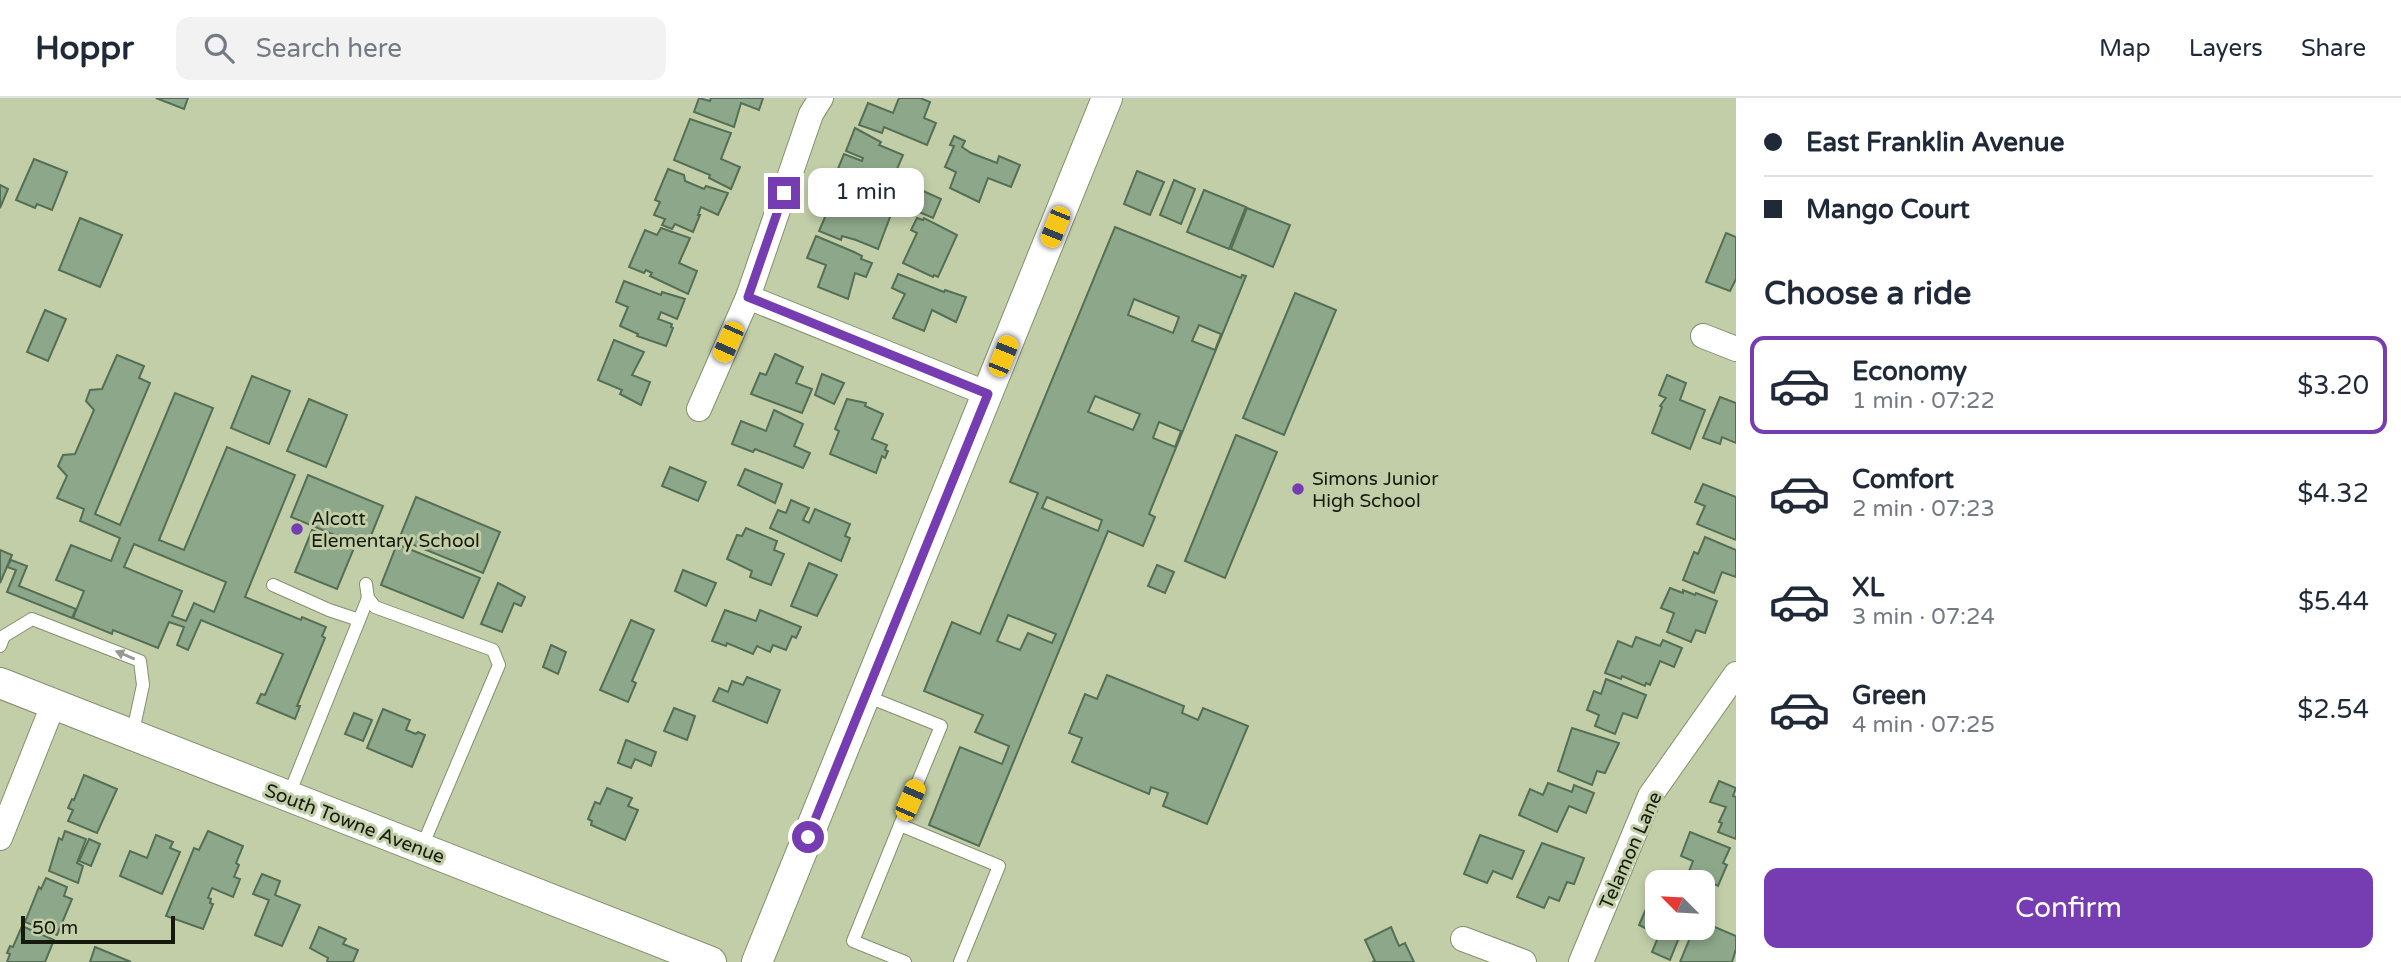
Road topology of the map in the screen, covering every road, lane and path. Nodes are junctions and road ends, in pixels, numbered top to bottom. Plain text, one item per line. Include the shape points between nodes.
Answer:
1 (821, 98) edge
2 (1107, 98) edge
3 (748, 297) junction
4 (1703, 336) dead end
5 (1736, 349) edge
6 (988, 394) junction
7 (699, 408) dead end
8 (366, 584) dead end
9 (272, 585) dead end
10 (368, 598) junction
11 (359, 620) junction
12 (0, 646) edge
13 (1736, 674) edge
14 (0, 683) edge
15 (865, 696) junction
16 (53, 705) junction
17 (132, 736) junction
18 (288, 797) junction
19 (900, 825) junction
20 (0, 838) edge
21 (421, 849) junction
22 (1463, 939) dead end
23 (711, 962) edge
24 (757, 962) edge
25 (905, 962) edge
26 (960, 962) edge
27 (1524, 962) edge
28 (1581, 962) edge

1 - 3 street via 811,114
2 - 6 street
3 - 6 street
3 - 7 street
4 - 5 street
6 - 15 street
8 - 10 lane
9 - 11 lane
10 - 11 lane
10 - 21 lane via 376,607 494,650 499,665
11 - 18 lane
17 -> 12 lane via 143,685 140,662 32,619 4,636
13 - 28 street, Telamon Lane via 1650,796
14 - 16 street, South Towne Avenue
15 - 19 lane via 941,726
15 - 24 street
16 - 17 street, South Towne Avenue
16 - 20 street
17 - 18 street, South Towne Avenue
18 - 21 street, South Towne Avenue
19 - 25 lane via 853,941
19 - 26 lane via 999,866
21 - 23 street, South Towne Avenue
22 - 27 street

